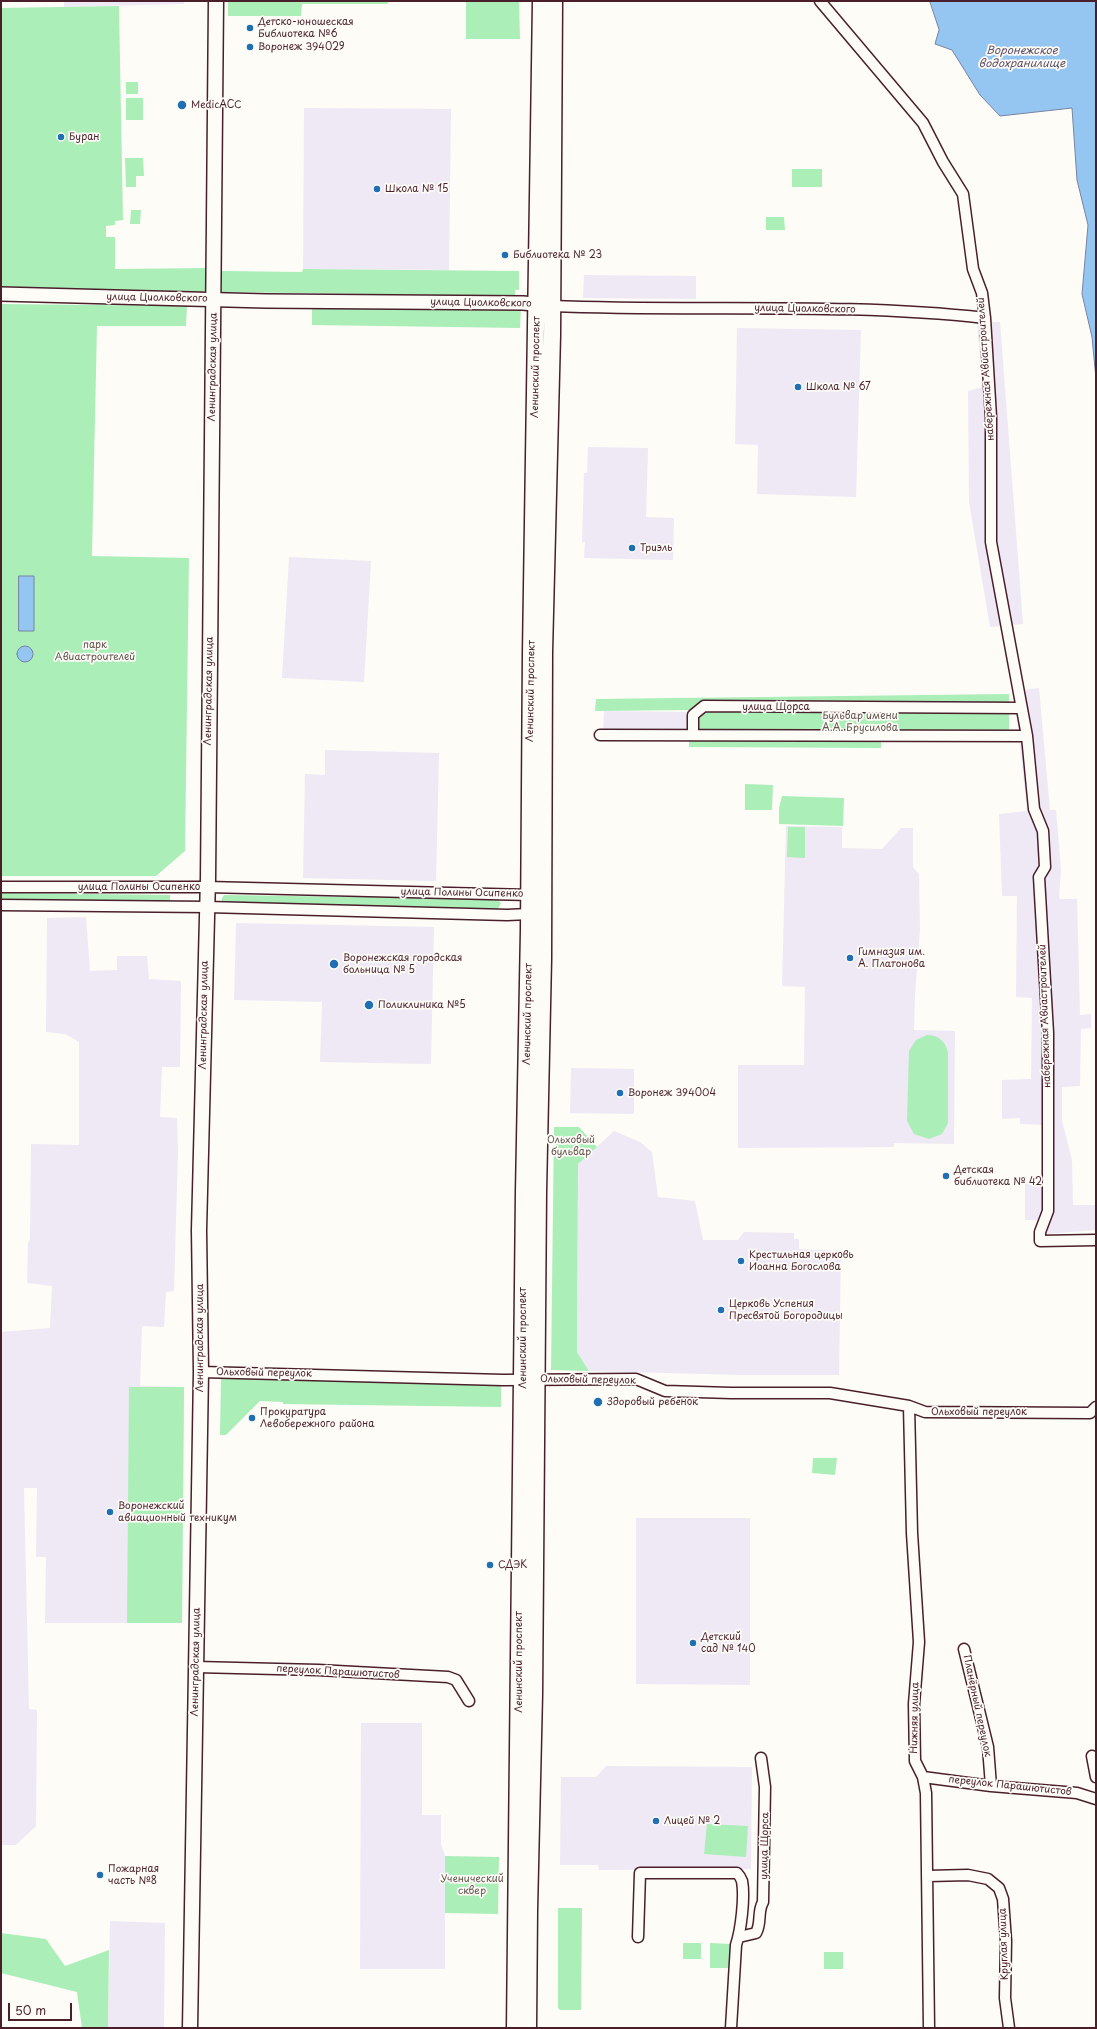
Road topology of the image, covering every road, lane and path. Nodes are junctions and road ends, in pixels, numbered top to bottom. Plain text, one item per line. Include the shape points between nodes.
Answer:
1 (216, 1) edge
2 (541, 1) edge
3 (554, 1) edge
4 (820, 1) edge
5 (1, 294) edge
6 (214, 299) junction
7 (544, 305) junction
8 (984, 318) junction
9 (1021, 708) junction
10 (693, 734) junction
11 (600, 735) dead end
12 (1026, 736) junction
13 (1, 887) edge
14 (207, 887) junction
15 (530, 895) junction
16 (1, 905) edge
17 (543, 906) junction
18 (207, 907) junction
19 (529, 914) junction
20 (1096, 1240) edge
21 (201, 1372) junction
22 (529, 1379) junction
23 (909, 1406) junction
24 (1093, 1410) edge
25 (964, 1649) dead end
26 (196, 1667) junction
27 (469, 1701) dead end
28 (1092, 1756) dead end
29 (761, 1758) dead end
30 (923, 1777) junction
31 (1096, 1777) edge
32 (991, 1786) junction
33 (1096, 1799) edge
34 (928, 1876) junction
35 (638, 1937) dead end
36 (739, 1937) junction
37 (190, 2028) edge
38 (515, 2028) edge
39 (528, 2028) edge
40 (731, 2028) edge
41 (929, 2028) edge
42 (1009, 2028) edge

1 - 6 main road, Ленинградская улица
2 - 7 main road, Ленинский проспект
3 - 7 main road, Ленинский проспект
4 - 8 street, набережная Авиастроителей via 923,123 943,162 962,190 974,269 982,293
5 - 6 street, улица Циолковского
6 - 7 street, улица Циолковского
6 - 14 main road, Ленинградская улица
7 - 8 street, улица Циолковского via 872,311 937,313
7 - 15 main road, Ленинский проспект via 531,668
7 - 17 main road, Ленинский проспект
8 - 9 street, набережная Авиастроителей via 991,417 991,542
9 - 10 street, улица Щорса via 704,706 693,715
9 - 12 street, набережная Авиастроителей
10 - 11 street
10 - 12 street
12 - 20 street, набережная Авиастроителей via 1034,809 1043,831 1045,866 1039,877 1048,1033 1048,1211 1040,1232 1040,1241
13 - 14 street, улица Полины Осипенко
14 - 15 street, улица Полины Осипенко
14 - 18 main road, Ленинградская улица
15 - 17 street, улица Полины Осипенко
15 - 19 main road, Ленинский проспект
16 - 18 street, улица Полины Осипенко
17 - 19 street
17 - 22 main road, Ленинский проспект
18 - 19 street, улица Полины Осипенко
18 - 21 main road, Ленинградская улица via 199,1230
19 - 22 main road, Ленинский проспект
21 - 22 street, Ольховый переулок
21 - 26 main road, Ленинградская улица
22 - 23 street, Ольховый переулок via 636,1379 665,1391 830,1393
22 - 38 main road, Ленинский проспект
22 - 39 main road, Ленинский проспект via 534,1694
23 - 24 street, Ольховый переулок via 924,1412
23 - 30 street, Нижняя улица via 912,1533 919,1642 914,1704 915,1761
25 - 32 street, Планёрный переулок via 988,1747
26 - 27 street, переулок Парашютистов via 448,1677 456,1680
26 - 37 main road, Ленинградская улица
28 - 31 street
29 - 36 street, улица Щорса via 765,1787 763,1902 759,1909 760,1921 756,1933
30 - 32 street, переулок Парашютистов
30 - 34 street, Нижняя улица via 926,1793
32 - 33 street, переулок Парашютистов via 1078,1793
34 - 41 street, Нижняя улица
34 - 42 street, Круглая улица via 968,1875 988,1879 998,1888 1003,1899 1006,1941 1005,1998
35 - 36 street via 640,1873 737,1873 742,1879
36 - 40 street via 736,1945

